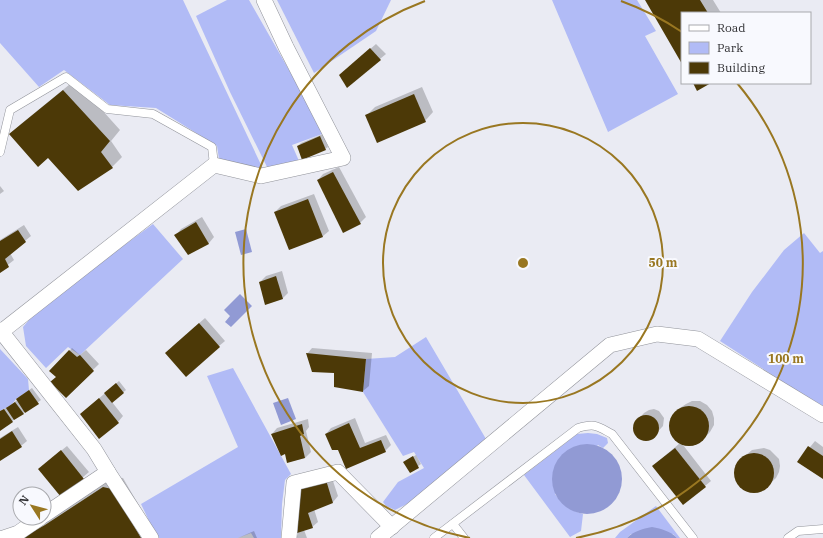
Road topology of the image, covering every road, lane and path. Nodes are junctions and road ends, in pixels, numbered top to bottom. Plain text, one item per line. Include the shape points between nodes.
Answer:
1 (264, 0) edge
2 (0, 152) edge
3 (214, 165) junction
4 (0, 331) edge
5 (823, 415) edge
6 (108, 472) junction
7 (52, 510) edge
8 (453, 524) junction
9 (28, 526) edge
10 (392, 527) junction
11 (823, 528) edge
12 (3, 538) edge
13 (151, 538) edge
14 (288, 538) edge
15 (378, 538) edge
16 (434, 538) edge
17 (464, 538) edge
18 (693, 538) edge
19 (788, 538) edge

1 - 3 street via 343,158 261,176
2 - 3 lane via 10,110 66,77 107,109 153,114 212,147
3 - 4 street
4 - 6 street via 94,449
5 - 10 street via 698,339 657,334 610,345
6 - 7 street
6 - 13 street
8 - 16 lane
8 - 17 lane
8 - 18 lane via 578,428 590,425 612,434
9 - 12 street
10 - 14 street via 338,472 294,483
10 - 15 street
11 - 19 lane via 798,531

